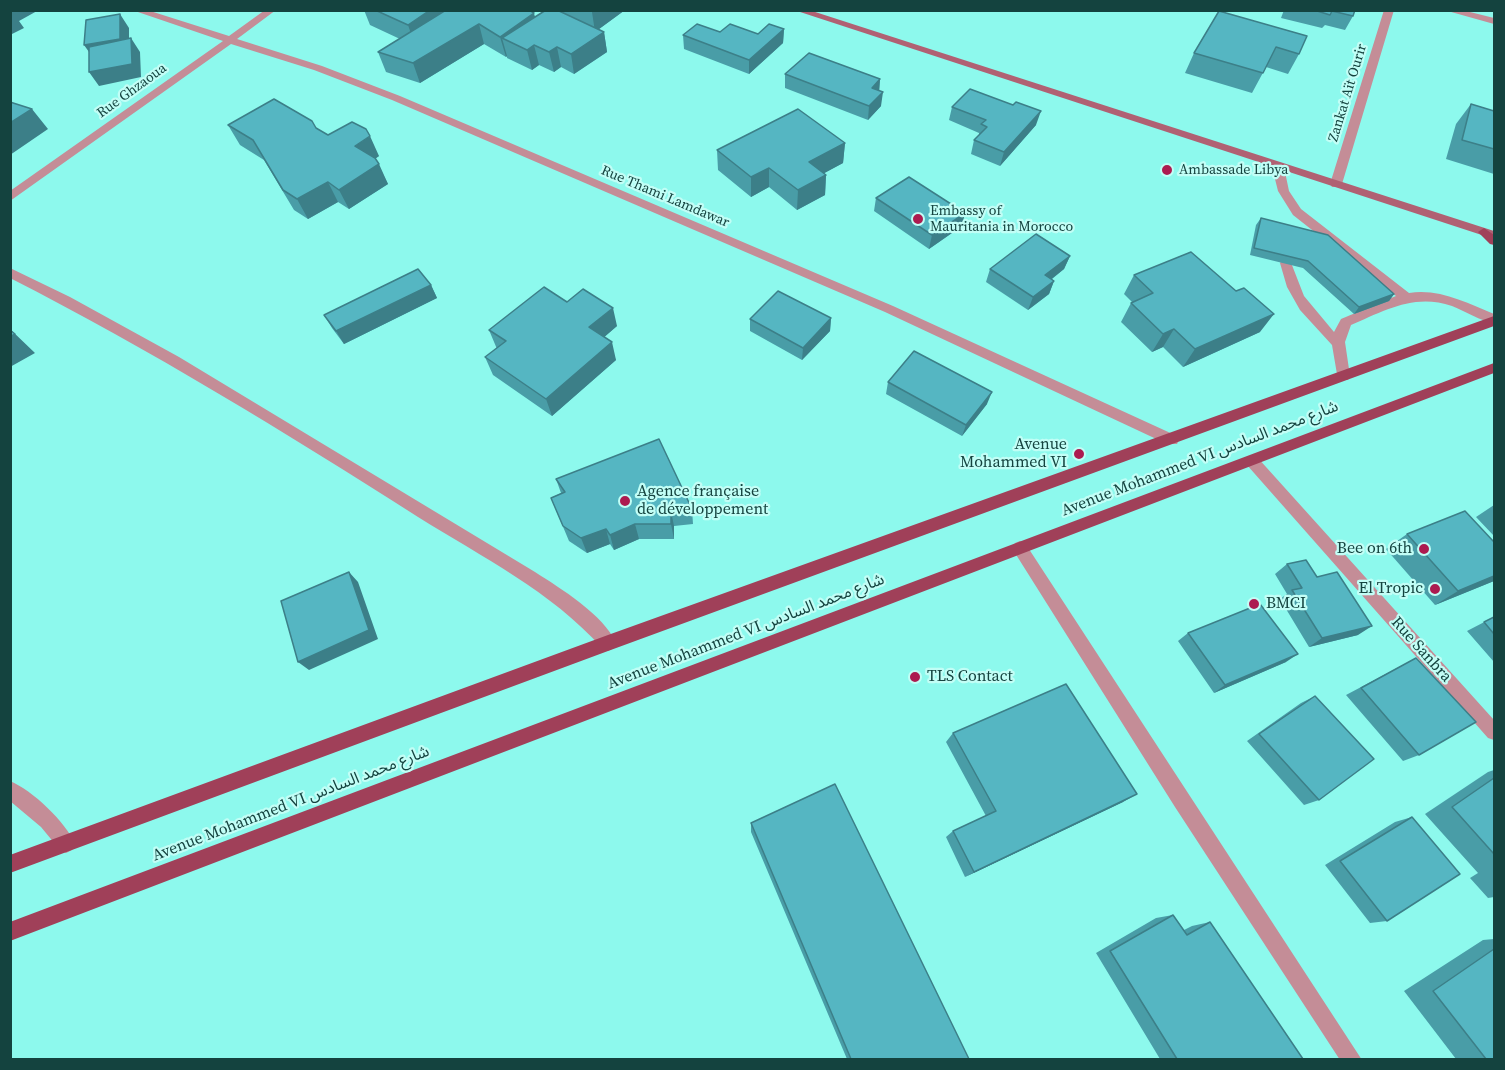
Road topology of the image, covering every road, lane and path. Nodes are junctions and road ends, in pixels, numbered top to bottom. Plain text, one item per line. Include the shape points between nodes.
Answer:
1 (136, 10) edge
2 (272, 10) edge
3 (798, 10) edge
4 (1389, 10) edge
5 (1448, 10) edge
6 (1484, 10) edge
7 (1468, 15) junction
8 (1494, 21) edge
9 (229, 41) junction
10 (1278, 166) junction
11 (1336, 184) junction
12 (10, 197) edge
13 (1316, 227) junction
14 (1489, 233) edge
15 (1304, 237) edge
16 (1494, 241) edge
17 (1286, 264) edge
18 (10, 272) edge
19 (1407, 298) junction
20 (1494, 320) edge
21 (1337, 342) junction
22 (1494, 368) edge
23 (1343, 376) junction
24 (1172, 440) junction
25 (1252, 461) junction
26 (1020, 548) junction
27 (608, 643) junction
28 (1494, 732) edge
29 (10, 790) edge
30 (66, 844) junction
31 (10, 864) edge
32 (10, 932) edge
33 (1352, 1059) edge

1 - 9 street, Rue Thami Lamdawar
2 - 9 street, Rue Ghzaoua
3 - 10 main road
4 - 11 street, Zankat Aït Ourir
5 - 7 street
6 - 7 street
7 - 8 street
9 - 12 street, Rue Ghzaoua
9 - 24 street, Rue Thami Lamdawar via 318,68 406,103 889,309
10 - 11 main road
10 - 13 street via 1285,197
11 - 14 main road
13 - 15 street
13 - 19 street
14 - 16 main road
17 - 21 street via 1305,309
18 - 27 street via 78,306 287,427 546,589 592,623
19 - 20 street via 1440,299
19 - 21 street via 1346,322
20 - 23 main road, Avenue Mohammed VI شارع محمد السادس
21 - 23 street
22 - 25 main road, Avenue Mohammed VI شارع محمد السادس
23 - 24 main road, Avenue Mohammed VI شارع محمد السادس
24 - 27 main road, Avenue Mohammed VI شارع محمد السادس
25 - 26 main road, Avenue Mohammed VI شارع محمد السادس
25 - 28 street, Rue Sanbra
26 - 32 main road, Avenue Mohammed VI شارع محمد السادس
26 - 33 street
27 - 30 main road, Avenue Mohammed VI شارع محمد السادس
29 - 30 street via 46,819
30 - 31 main road, Avenue Mohammed VI شارع محمد السادس

